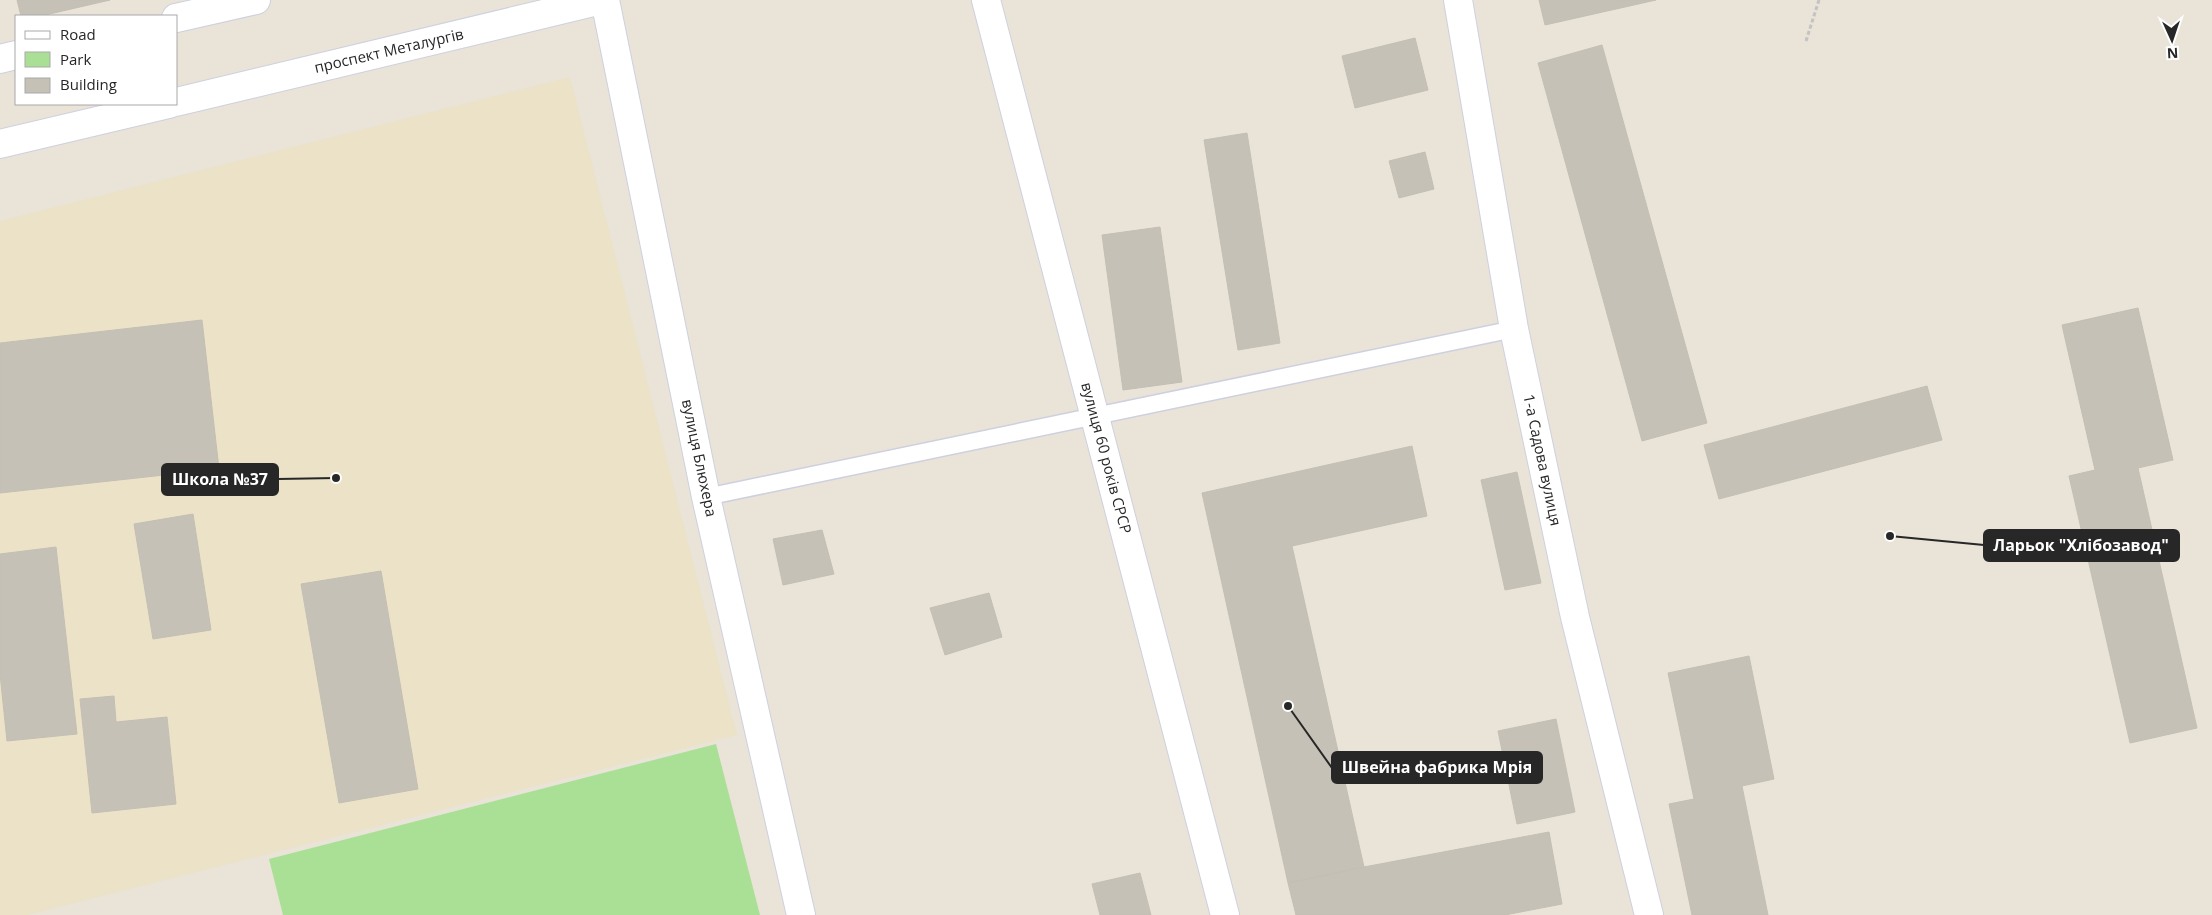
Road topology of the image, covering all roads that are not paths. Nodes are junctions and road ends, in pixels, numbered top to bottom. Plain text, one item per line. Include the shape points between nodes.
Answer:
1 (256, 0) edge
2 (604, 0) edge
3 (986, 0) edge
4 (1458, 0) edge
5 (178, 18) edge
6 (15, 55) edge
7 (0, 59) edge
8 (178, 102) edge
9 (165, 105) edge
10 (0, 144) edge
11 (1514, 329) junction
12 (706, 497) junction
13 (800, 915) edge
14 (1225, 915) edge
15 (1649, 915) edge

1 - 5 street
2 - 8 street, проспект Металургів
2 - 12 street, вулиця Блюхера
3 - 14 street, вулиця 60 років СРСР
4 - 11 street, 1-а Садова вулиця
6 - 7 street
9 - 10 street
11 - 12 lane
11 - 15 street, 1-а Садова вулиця via 1575,617
12 - 13 street, вулиця Блюхера

